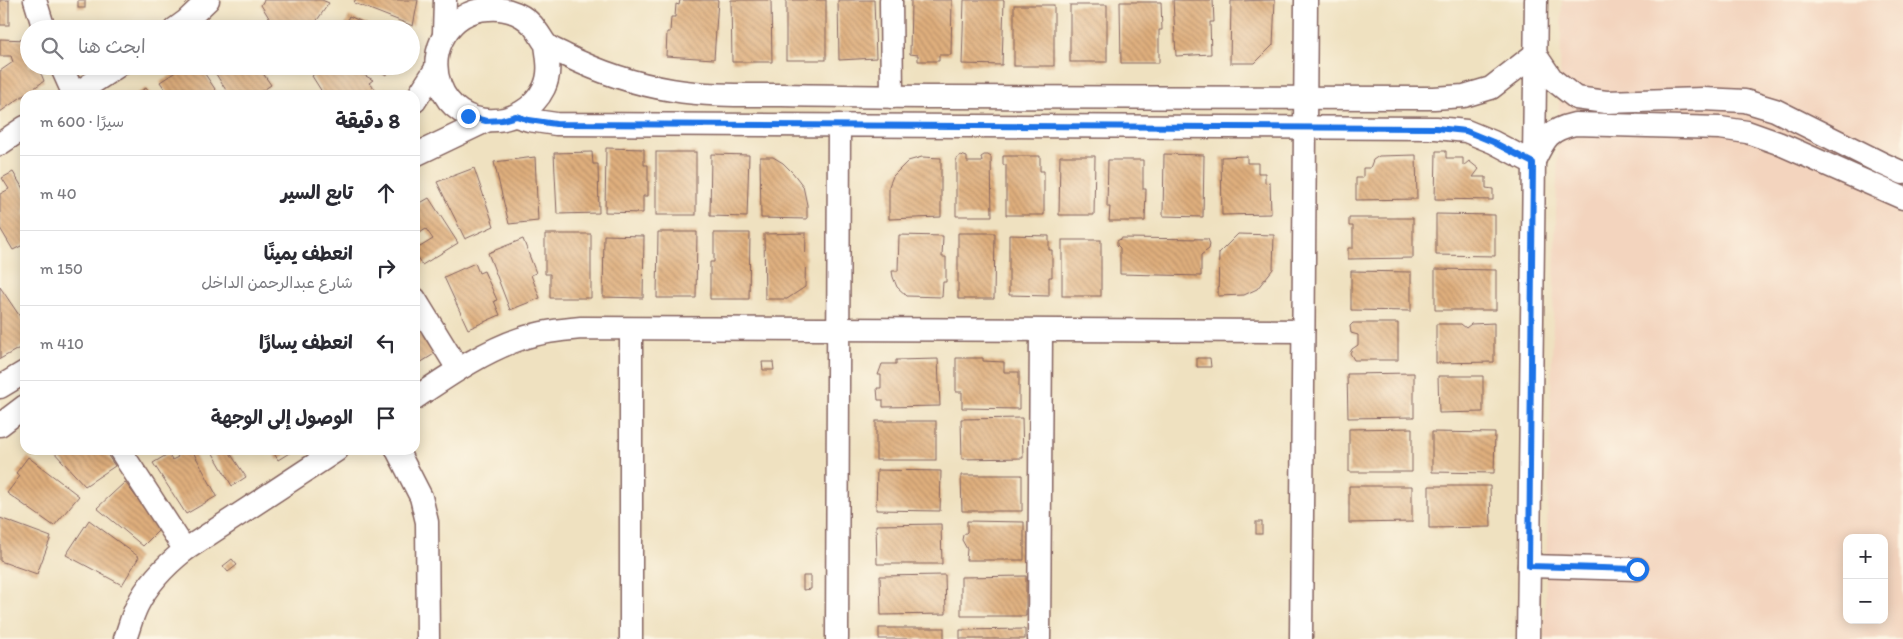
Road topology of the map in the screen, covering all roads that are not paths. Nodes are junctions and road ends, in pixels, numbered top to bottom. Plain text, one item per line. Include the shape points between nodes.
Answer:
1 (35, 0) edge
2 (208, 0) edge
3 (445, 0) edge
4 (891, 0) edge
5 (1306, 0) edge
6 (1536, 0) edge
7 (515, 7) edge
8 (41, 20) edge
9 (187, 20) edge
10 (444, 34) junction
11 (546, 45) junction
12 (1535, 54) junction
13 (435, 70) junction
14 (65, 75) edge
15 (104, 75) edge
16 (72, 90) edge
17 (82, 90) edge
18 (420, 93) edge
19 (892, 97) junction
20 (1305, 97) junction
21 (516, 116) junction
22 (486, 121) junction
23 (839, 125) junction
24 (1305, 127) junction
25 (20, 130) edge
26 (0, 144) edge
27 (420, 153) edge
28 (1533, 163) junction
29 (1903, 173) edge
30 (1903, 198) edge
31 (420, 307) edge
32 (631, 329) junction
33 (838, 330) junction
34 (1041, 330) junction
35 (1303, 331) junction
36 (458, 370) junction
37 (20, 375) edge
38 (0, 387) edge
39 (420, 395) edge
40 (20, 410) edge
41 (0, 425) edge
42 (123, 455) edge
43 (329, 455) edge
44 (399, 455) edge
45 (185, 550) junction
46 (1529, 566) junction
47 (1637, 569) dead end
48 (125, 639) edge
49 (428, 639) edge
50 (631, 639) edge
51 (837, 639) edge
52 (1039, 639) edge
53 (1301, 639) edge
54 (1528, 639) edge

1 - 8 street
2 - 9 street
3 - 10 street
4 - 19 street
5 - 20 street
6 - 12 street
7 - 10 street via 478,9 459,18
7 - 11 street via 535,27
10 - 13 street via 436,51
11 - 19 street via 586,65 628,80 672,90 717,94
11 - 21 street via 549,66 545,86 534,104
12 - 20 street via 1491,88 1464,96
12 - 28 street
12 - 29 street via 1552,78 1576,98 1606,102 1745,101 1775,110
13 - 18 street
13 - 22 street via 441,89 452,105 468,116
14 - 16 street
15 - 17 street
19 - 20 street
20 - 24 street
21 - 22 street
21 - 23 street via 556,124
22 - 27 street
23 - 24 street
23 - 33 street
24 - 28 street via 1466,131
24 - 35 street
25 - 26 street
28 - 30 street via 1544,140 1560,128 1575,124 1720,128 1747,132 1778,143
28 - 46 street
31 - 36 street
32 - 33 street
32 - 36 street via 550,331 520,339
32 - 50 street
33 - 34 street
33 - 51 street
34 - 35 street
34 - 52 street
35 - 53 street
36 - 39 street
37 - 38 street
40 - 41 street
42 - 45 street
43 - 45 street
44 - 49 street via 421,497 428,522
45 - 48 street via 166,565 150,585 137,606
46 - 47 street
46 - 54 street

